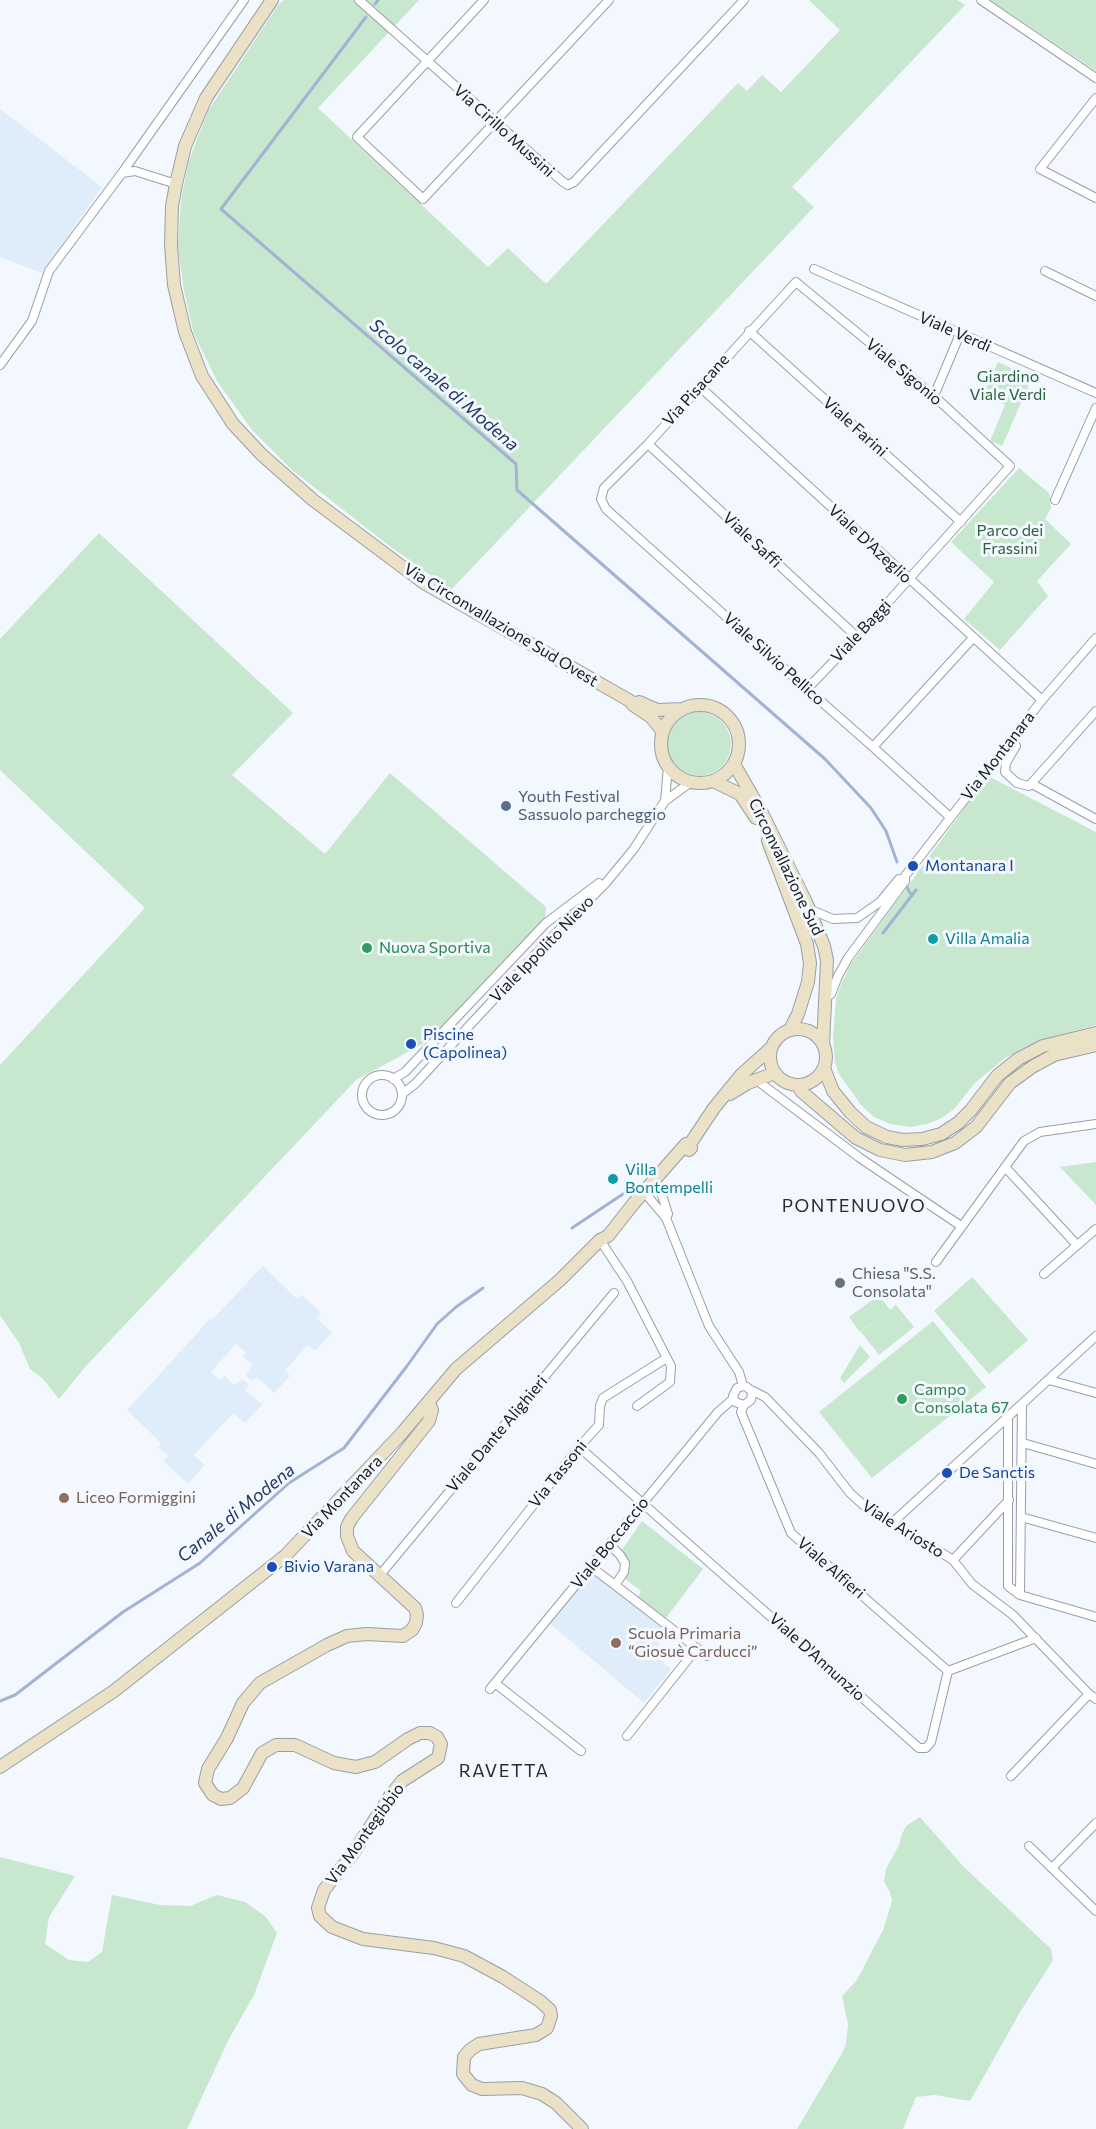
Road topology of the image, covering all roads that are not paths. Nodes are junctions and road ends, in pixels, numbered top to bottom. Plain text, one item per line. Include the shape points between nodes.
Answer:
1 (244, 0) edge
2 (272, 0) edge
3 (359, 0) edge
4 (484, 0) edge
5 (609, 0) edge
6 (744, 0) edge
7 (981, 0) edge
8 (428, 62) junction
9 (1096, 78) edge
10 (1096, 98) edge
11 (495, 123) junction
12 (122, 173) junction
13 (176, 184) junction
14 (1096, 198) edge
15 (814, 269) dead end
16 (1045, 271) dead end
17 (796, 282) joint
18 (1096, 296) edge
19 (749, 331) junction
20 (960, 334) junction
21 (0, 365) edge
22 (699, 386) junction
23 (1096, 393) edge
24 (934, 396) junction
25 (1096, 408) edge
26 (648, 444) junction
27 (1010, 466) joint
28 (601, 499) joint
29 (1055, 500) dead end
30 (961, 522) junction
31 (909, 580) junction
32 (857, 637) junction
33 (973, 638) junction
34 (1096, 638) edge
35 (807, 689) junction
36 (1042, 700) junction
37 (632, 702) junction
38 (682, 710) junction
39 (1096, 711) edge
40 (663, 732) junction
41 (1012, 738) junction
42 (873, 747) junction
43 (734, 764) junction
44 (668, 766) junction
45 (713, 781) junction
46 (691, 782) junction
47 (1032, 784) junction
48 (665, 801) junction
49 (950, 817) junction
50 (1096, 819) edge
51 (905, 876) junction
52 (605, 881) junction
53 (809, 909) junction
54 (825, 999) junction
55 (790, 1030) junction
56 (1096, 1033) edge
57 (823, 1045) junction
58 (1096, 1046) edge
59 (771, 1048) junction
60 (824, 1068) junction
61 (775, 1073) junction
62 (393, 1078) junction
63 (755, 1079) junction
64 (797, 1085) junction
65 (402, 1094) junction
66 (721, 1100) junction
67 (1096, 1124) edge
68 (690, 1144) junction
69 (1006, 1168) junction
70 (658, 1186) junction
71 (646, 1194) junction
72 (666, 1218) junction
73 (961, 1226) junction
74 (1096, 1229) edge
75 (600, 1240) junction
76 (1077, 1245) junction
77 (936, 1262) dead end
78 (1044, 1274) dead end
79 (614, 1293) dead end
80 (1096, 1336) edge
81 (665, 1359) junction
82 (1049, 1380) junction
83 (747, 1388) junction
84 (1096, 1393) edge
85 (733, 1399) junction
86 (429, 1403) junction
87 (1022, 1404) junction
88 (744, 1405) junction
89 (637, 1406) dead end
90 (1008, 1417) junction
91 (1023, 1443) junction
92 (579, 1446) junction
93 (1096, 1464) edge
94 (1009, 1500) junction
95 (642, 1503) junction
96 (1021, 1516) junction
97 (891, 1523) junction
98 (1096, 1538) edge
99 (609, 1544) junction
100 (953, 1560) junction
101 (591, 1567) junction
102 (380, 1575) junction
103 (615, 1585) junction
104 (1020, 1595) junction
105 (456, 1603) dead end
106 (1096, 1617) edge
107 (1036, 1638) junction
108 (697, 1648) junction
109 (707, 1656) dead end
110 (948, 1671) junction
111 (1092, 1696) edge
112 (627, 1737) dead end
113 (581, 1751) dead end
114 (0, 1767) edge
115 (1011, 1776) dead end
116 (1096, 1823) edge
117 (1029, 1846) dead end
118 (1052, 1868) junction
119 (1096, 1911) edge
120 (582, 2129) edge

1 - 12 street
2 - 13 main road, Via Circonvallazione Sud Ovest via 206,98 185,146
3 - 8 street, Via Cirillo Mussini
4 - 8 street
5 - 11 street
6 - 11 street, Via Cirillo Mussini via 568,185
7 - 9 street
8 - 11 street, Via Cirillo Mussini
8 - 11 street via 357,137 423,199
10 - 14 street via 1040,168
12 - 13 street via 135,171
12 - 21 street via 49,271 32,321
13 - 37 main road, Via Circonvallazione Sud Ovest via 171,245 174,285 185,332 202,376 233,424 313,500 424,583
15 - 20 street, Viale Verdi
16 - 18 street
17 - 19 street, Via Pisacane
17 - 24 street, Viale Sigonio
19 - 22 street, Via Pisacane
19 - 30 street, Viale Farini
20 - 23 street, Viale Verdi
20 - 24 street
22 - 26 street, Via Pisacane
22 - 31 street, Viale D'Azeglio
24 - 27 street, Viale Sigonio
25 - 29 street
26 - 28 street, Via Pisacane via 604,488
26 - 32 street, Viale Saffi
27 - 30 street, Viale Baggi
28 - 35 street, Viale Silvio Pellico via 606,509
30 - 31 street, Viale Baggi
31 - 32 street, Viale Baggi
31 - 33 street, Viale D'Azeglio
32 - 35 street, Viale Baggi
33 - 36 street, Viale D'Azeglio
33 - 42 street
34 - 36 street, Via Montanara
35 - 42 street, Viale Silvio Pellico
36 - 41 street, Via Montanara
37 - 38 main road, Via Circonvallazione Sud Ovest via 657,710
37 - 40 main road, Via Circonvallazione Sud Ovest
38 - 40 main road
38 - 43 main road, Via Circonvallazione Sud Ovest via 707,706 729,717 739,740
39 - 47 street
40 - 44 main road via 661,744
41 - 47 street via 1017,746 1005,766 1007,776 1020,785
41 - 49 street, Via Montanara
42 - 49 street, Viale Silvio Pellico
43 - 45 main road
43 - 53 main road, Circonvallazione Sud
44 - 46 main road
44 - 48 street, Viale Ippolito Nievo
45 - 46 main road
45 - 55 main road, Circonvallazione Sud via 740,794 762,826 807,944 808,982
46 - 48 street, Viale Ippolito Nievo
47 - 50 street
48 - 52 street, Viale Ippolito Nievo via 633,850
49 - 51 street, Via Montanara
51 - 53 street, Via Montanara via 872,909 857,918 833,919
51 - 54 street, Via Montanara via 848,958
52 - 62 street, Viale Ippolito Nievo via 546,923 405,1072
52 - 65 street, Viale Ippolito Nievo
53 - 54 main road, Circonvallazione Sud via 827,960
54 - 57 main road, Circonvallazione Sud
55 - 57 main road via 809,1031
55 - 59 main road, Circonvallazione Sud
56 - 60 main road, Circonvallazione Sud via 1043,1046 1018,1059 997,1076 958,1123 941,1134 922,1139 886,1137 866,1127 833,1091
57 - 60 main road, Circonvallazione Sud
58 - 64 main road via 1054,1055 1032,1067 1010,1083 976,1127 955,1143 932,1152 905,1155 880,1150 856,1138
59 - 61 main road
59 - 66 main road, Via Montanara
60 - 64 main road via 813,1080
61 - 63 main road, Via Montanara
61 - 64 main road via 784,1082
62 - 65 street
62 - 65 street via 383,1075 369,1080 362,1095 365,1106 376,1114 388,1114 399,1105
63 - 66 main road, Via Montanara
63 - 73 street via 860,1158
66 - 68 main road, Via Montanara
67 - 69 street via 1040,1132 1024,1141
68 - 70 main road, Via Montanara via 691,1148
68 - 71 main road, Via Montanara via 686,1144
69 - 73 street
69 - 76 street
70 - 71 main road, Via Montanara
70 - 72 street
71 - 72 street
71 - 75 main road, Via Montanara via 612,1241
72 - 83 street via 710,1326
73 - 77 street
74 - 76 street
75 - 81 street via 627,1281
75 - 86 main road, Via Montanara via 560,1280 462,1364
76 - 78 street
79 - 102 street, Viale Dante Alighieri
80 - 82 street
81 - 89 street via 670,1366 670,1382
81 - 92 street, Via Tassoni via 603,1398 599,1425
82 - 84 street
82 - 87 street
83 - 85 street via 735,1390
83 - 88 street via 751,1400
83 - 97 street, Viale Ariosto via 765,1397 819,1453 850,1493
85 - 88 street
85 - 95 street, Viale Boccaccio
86 - 102 main road, Via Montegibbio via 429,1421 347,1527 346,1536 353,1551
86 - 114 main road, Via Montanara via 280,1561 114,1691
87 - 90 street
87 - 91 street
88 - 110 street, Viale Alfieri via 741,1412 791,1533
90 - 94 street
90 - 97 street
91 - 93 street
91 - 96 street
92 - 95 street, Viale D'Annunzio
92 - 105 street, Via Tassoni
94 - 100 street
94 - 104 street via 1008,1586
95 - 99 street, Viale Boccaccio
95 - 110 street, Viale D'Annunzio via 919,1748 931,1743
96 - 98 street
96 - 104 street
97 - 100 street, Viale Ariosto
99 - 101 street, Viale Boccaccio
99 - 103 street via 624,1563 624,1572
100 - 107 street, Viale Ariosto via 972,1584
101 - 103 street
101 - 113 street, Viale Boccaccio via 493,1686
102 - 120 main road, Via Montegibbio via 415,1608 416,1623 412,1630 403,1636 347,1636 260,1683 243,1702 208,1768 207,1787 221,1799 236,1795 258,1758 276,1745 295,1745 334,1763 356,1767 375,1762 420,1733 436,1737 441,1744 438,1758 406,1779 390,1796 324,1890 318,1908 320,1916 332,1928 363,1939 464,1956 540,2001 550,2010 547,2028 536,2035 478,2044 464,2057 463,2074 472,2085 482,2089 522,2088 542,2094
103 - 108 street
104 - 106 street
107 - 110 street
107 - 111 street, Viale Ariosto
108 - 109 street
108 - 112 street
111 - 115 street
116 - 118 street
117 - 118 street
118 - 119 street

